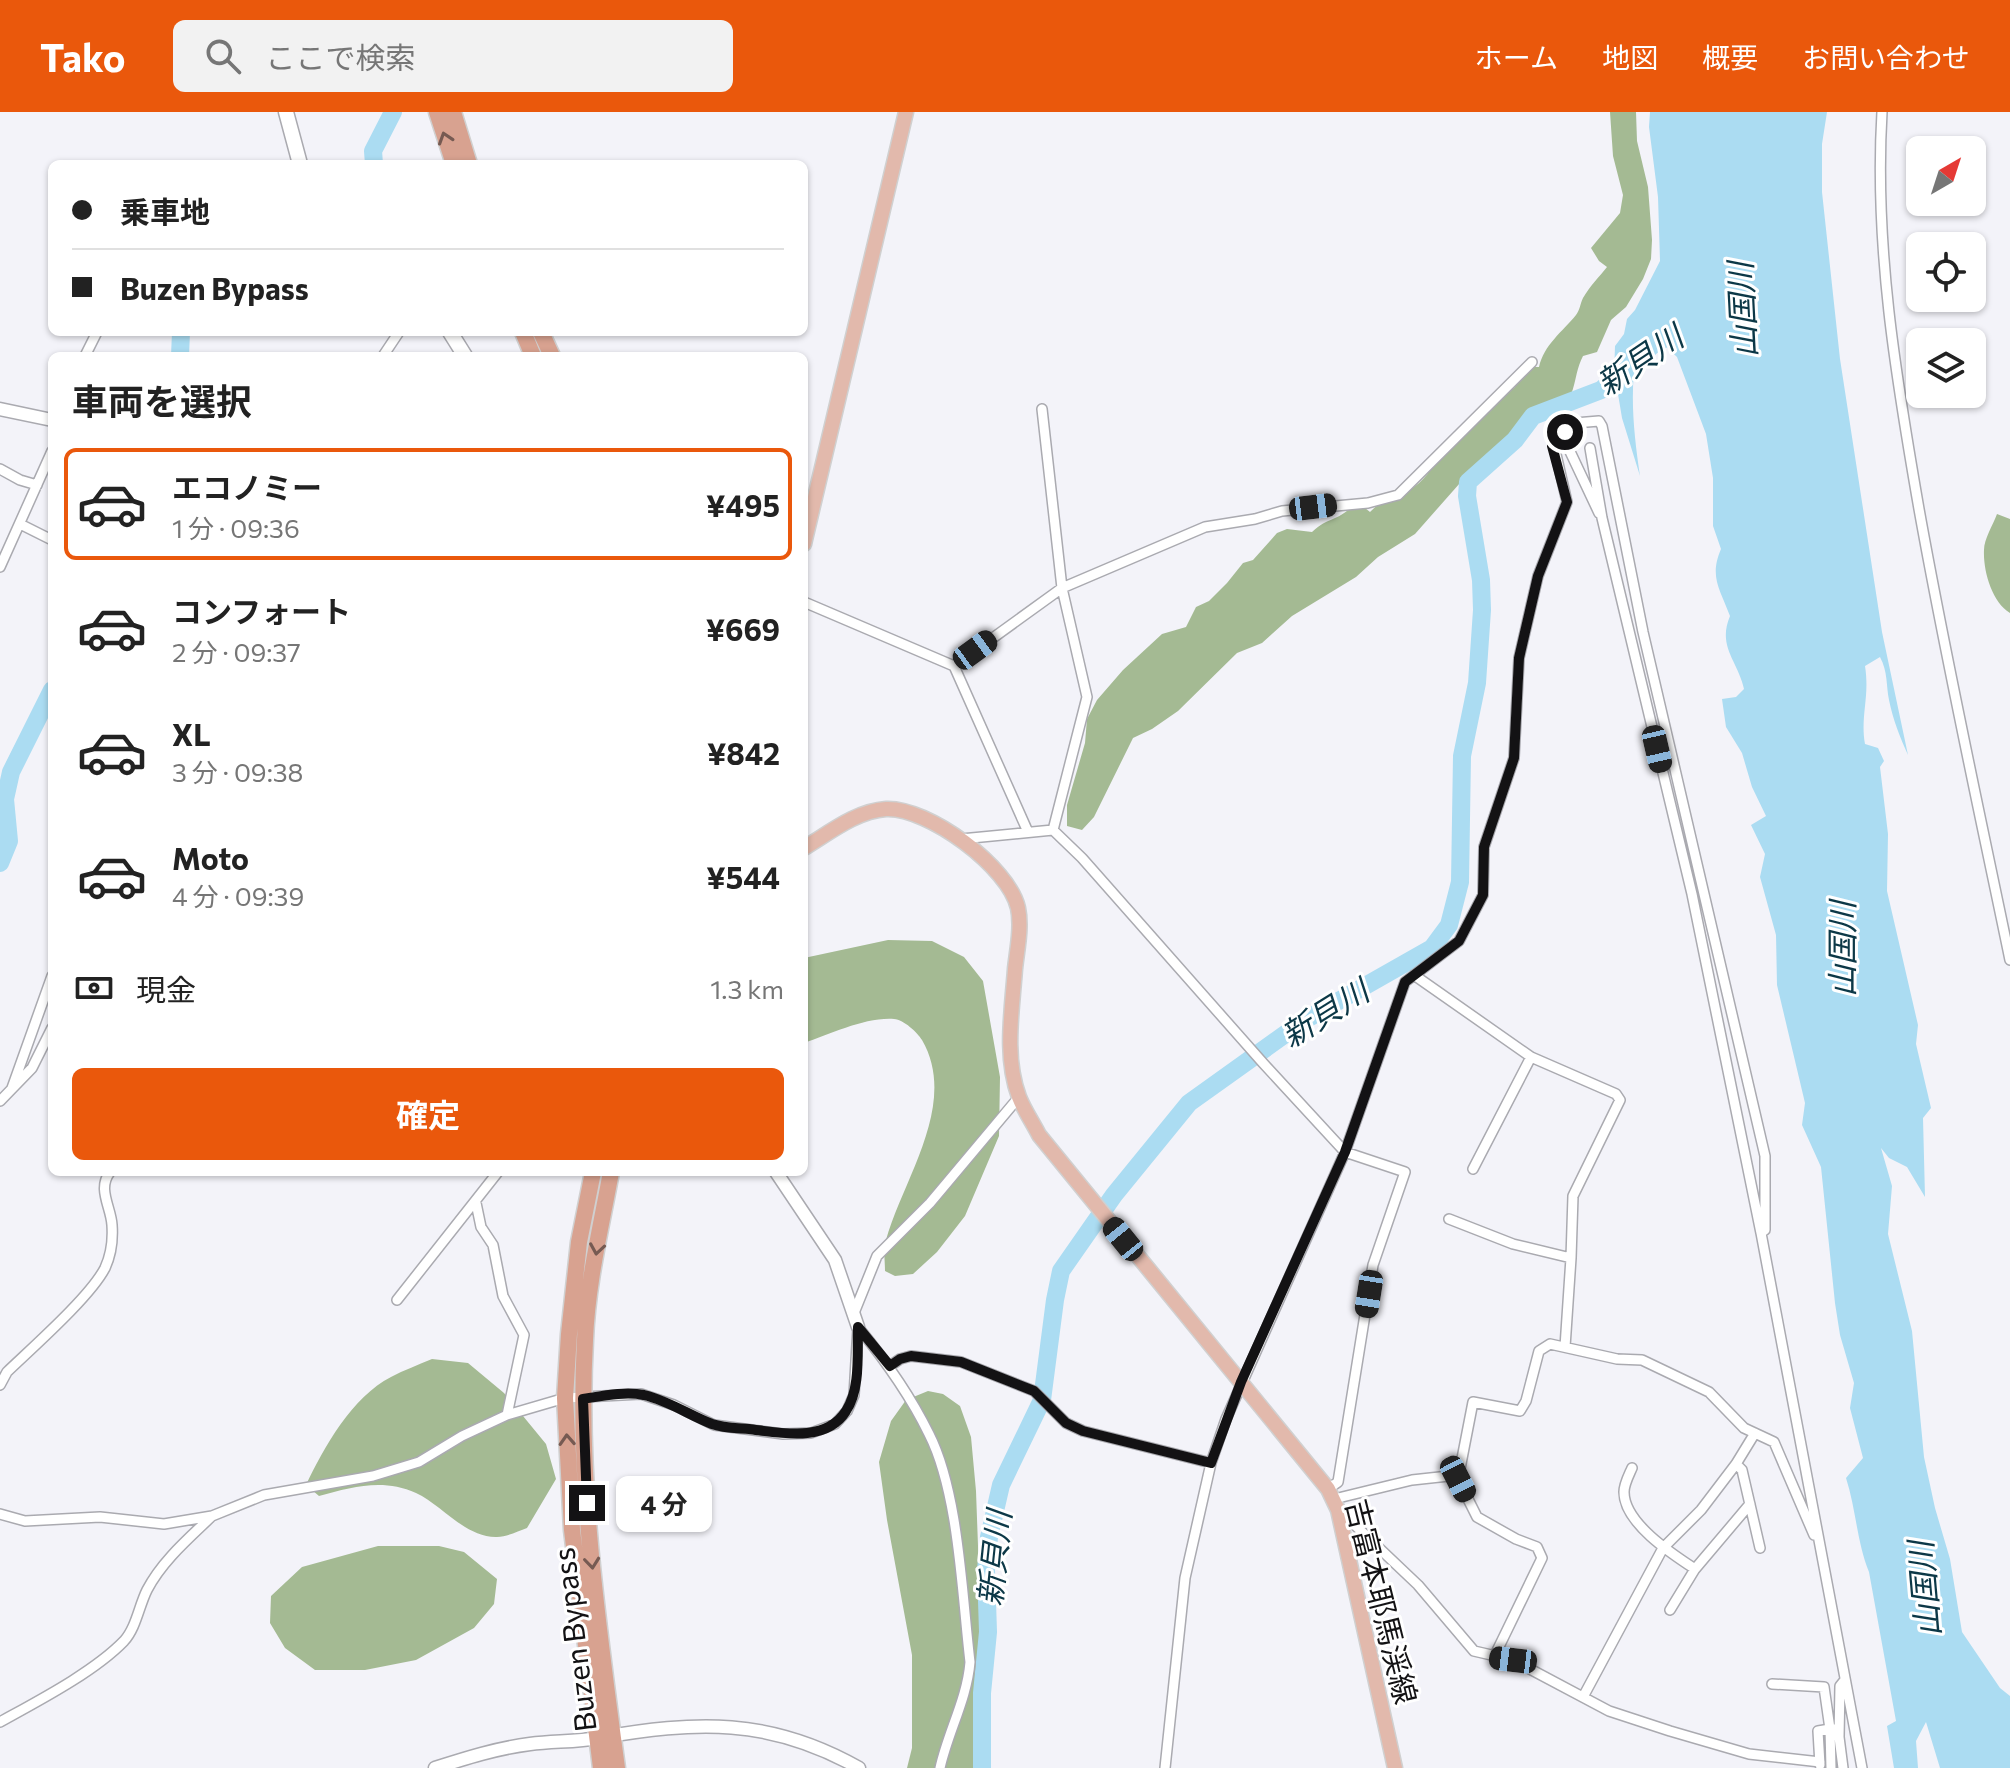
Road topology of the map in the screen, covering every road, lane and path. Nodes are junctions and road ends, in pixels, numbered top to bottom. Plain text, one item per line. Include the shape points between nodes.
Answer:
1 (286, 112) edge
2 (437, 112) edge
3 (453, 112) edge
4 (906, 112) edge
5 (1882, 112) edge
6 (299, 160) edge
7 (453, 160) edge
8 (468, 160) edge
9 (1532, 362) dead end
10 (0, 409) edge
11 (1042, 409) dead end
12 (48, 419) edge
13 (1565, 432) junction
14 (1590, 448) dead end
15 (48, 460) edge
16 (0, 469) edge
17 (37, 485) junction
18 (1602, 518) junction
19 (20, 524) junction
20 (808, 527) edge
21 (48, 538) edge
22 (0, 567) edge
23 (1062, 588) junction
24 (808, 604) edge
25 (954, 666) junction
26 (1053, 830) junction
27 (1028, 832) junction
28 (958, 839) junction
29 (808, 846) edge
30 (2010, 960) edge
31 (1414, 975) junction
32 (48, 987) edge
33 (48, 1036) edge
34 (1531, 1057) junction
35 (12, 1088) junction
36 (1019, 1097) junction
37 (0, 1101) edge
38 (1345, 1152) junction
39 (1473, 1169) dead end
40 (107, 1176) edge
41 (495, 1176) edge
42 (592, 1176) edge
43 (610, 1176) edge
44 (779, 1176) edge
45 (476, 1203) junction
46 (1449, 1219) dead end
47 (1761, 1233) junction
48 (1571, 1258) junction
49 (397, 1300) dead end
50 (856, 1320) junction
51 (1565, 1347) junction
52 (890, 1366) junction
53 (1241, 1382) junction
54 (0, 1385) edge
55 (565, 1398) junction
56 (583, 1399) junction
57 (507, 1415) junction
58 (1755, 1433) junction
59 (1211, 1463) junction
60 (1736, 1464) junction
61 (1632, 1468) dead end
62 (1458, 1475) junction
63 (1333, 1499) junction
64 (1750, 1504) junction
65 (0, 1514) edge
66 (212, 1516) junction
67 (1818, 1536) junction
68 (1663, 1548) junction
69 (1760, 1548) dead end
70 (1695, 1569) junction
71 (1670, 1610) dead end
72 (1494, 1657) junction
73 (1844, 1681) junction
74 (1772, 1684) dead end
75 (1583, 1697) junction
76 (0, 1722) edge
77 (1835, 1729) junction
78 (604, 1737) junction
79 (1820, 1765) edge
80 (435, 1768) edge
81 (601, 1768) edge
82 (617, 1768) edge
83 (859, 1768) edge
84 (940, 1768) edge
85 (1165, 1768) edge
86 (1395, 1768) edge
87 (1831, 1768) edge
88 (1843, 1768) edge
89 (1862, 1768) edge

1 - 6 main road
7 -> 2 highway
3 - 8 highway
4 - 20 main road
5 - 30 street via 1881,231 1894,365
9 - 23 street via 1398,495 1205,527
10 - 12 street
11 - 23 street
13 - 18 street
13 - 31 street via 1555,432 1552,446 1567,502 1538,576 1519,658 1514,758 1484,847 1483,895 1459,941
13 - 47 street via 1575,423 1599,421 1602,426 1643,632 1765,1156
14 - 18 street
15 - 17 street
16 - 17 street
17 - 19 street
18 - 47 street via 1692,894
19 - 21 street
19 - 22 street
23 - 25 street
23 - 26 street via 1087,697
24 - 25 street
25 - 27 street
26 - 27 street
26 - 38 street
27 - 28 street
28 - 29 main road, 吉富本耶馬渓線 via 905,810 885,809 859,816
28 - 36 main road, 吉富本耶馬渓線 via 995,870 1017,907 1010,1034
31 - 34 street
31 - 38 street via 1405,982
32 - 35 street
33 - 35 street via 32,1068
34 - 39 street
34 - 48 street via 1620,1100 1573,1196
35 - 37 street
36 - 50 street via 930,1203 877,1256
36 - 53 main road, 吉富本耶馬渓線 via 1039,1135
38 - 53 street
38 - 63 street via 1405,1172 1373,1265
40 - 54 street via 104,1193 112,1247 105,1268
41 - 45 street
42 - 55 highway, Buzen Bypass via 579,1242
43 -> 56 highway, Buzen Bypass via 585,1336
44 - 50 street via 835,1260
45 - 49 street
45 - 57 street via 481,1227 493,1245 503,1296 524,1335
46 - 48 street via 1513,1244
47 - 67 street
48 - 51 street
50 - 52 street
50 - 56 street via 854,1395 835,1424 811,1433 714,1425 641,1394
51 - 58 street via 1642,1360 1709,1392
51 - 62 street via 1550,1344 1539,1351 1520,1411 1473,1402
52 - 59 street via 911,1356 961,1362 1034,1391 1066,1423 1083,1431
52 - 84 street via 930,1435 946,1480 956,1543 970,1662 968,1685
53 - 59 street
53 - 63 main road, 吉富本耶馬渓線
55 - 56 street
55 - 57 street
78 -> 55 highway, Buzen Bypass via 572,1530
56 -> 78 highway, Buzen Bypass
57 - 66 street via 419,1462 373,1476 264,1495
58 - 60 street
58 - 67 street via 1774,1442 1812,1534
59 - 85 street via 1185,1578
60 - 64 street
60 - 68 street
61 - 68 street via 1624,1493 1629,1509
62 - 63 street
62 - 72 street via 1477,1517 1537,1547 1542,1558
63 - 72 street via 1474,1651
63 - 86 main road, 吉富本耶馬渓線
64 - 69 street
64 - 70 street
65 - 66 street via 25,1521 100,1517 164,1524
66 - 76 street via 178,1548 148,1589 126,1639 103,1659
67 - 73 street
68 - 70 street
68 - 75 street
70 - 71 street
72 - 75 street via 1513,1660
73 - 77 street
73 - 89 street
74 - 77 street via 1824,1687
75 - 79 street via 1609,1711 1749,1754
77 - 79 street via 1818,1731
77 - 87 street
77 - 88 street
78 - 80 street via 528,1744
78 - 81 highway, Buzen Bypass
78 - 82 highway, Buzen Bypass
78 - 83 street via 701,1725 749,1727 839,1756

